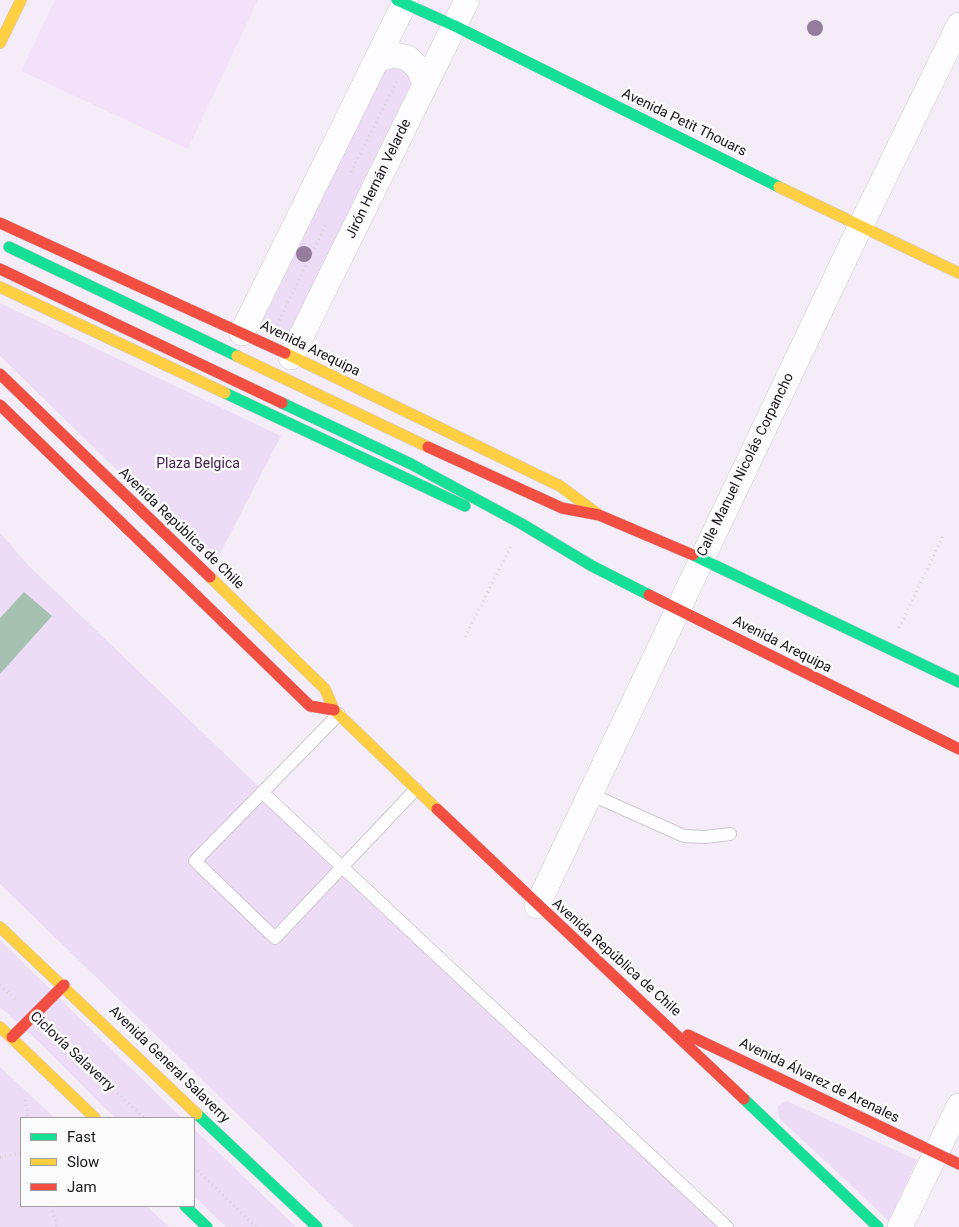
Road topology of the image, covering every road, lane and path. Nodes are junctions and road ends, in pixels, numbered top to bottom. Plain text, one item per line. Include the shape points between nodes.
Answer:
1 (21, 0) edge
2 (467, 0) edge
3 (402, 1) edge
4 (959, 24) edge
5 (455, 26) junction
6 (0, 43) edge
7 (408, 58) junction
8 (377, 59) junction
9 (425, 85) junction
10 (358, 175) dead end
11 (0, 223) edge
12 (335, 227) dead end
13 (860, 227) junction
14 (0, 229) edge
15 (16, 230) junction
16 (9, 247) dead end
17 (0, 269) edge
18 (959, 273) edge
19 (1, 288) edge
20 (242, 333) junction
21 (268, 346) junction
22 (292, 358) junction
23 (0, 374) edge
24 (0, 405) edge
25 (599, 515) junction
26 (518, 532) junction
27 (944, 534) dead end
28 (702, 558) junction
29 (592, 566) junction
30 (677, 609) junction
31 (465, 637) dead end
32 (889, 648) junction
33 (959, 682) edge
34 (336, 712) junction
35 (959, 749) edge
36 (416, 789) junction
37 (262, 792) junction
38 (590, 794) junction
39 (730, 834) dead end
40 (342, 867) junction
41 (536, 906) junction
42 (0, 927) edge
43 (0, 985) edge
44 (64, 985) junction
45 (32, 1015) junction
46 (666, 1024) junction
47 (0, 1027) edge
48 (12, 1037) junction
49 (26, 1100) dead end
50 (959, 1106) edge
51 (28, 1117) edge
52 (94, 1117) edge
53 (143, 1117) edge
54 (20, 1153) edge
55 (936, 1154) junction
56 (0, 1157) edge
57 (959, 1164) edge
58 (195, 1168) edge
59 (51, 1207) edge
60 (186, 1207) edge
61 (58, 1227) edge
62 (207, 1227) edge
63 (256, 1227) edge
64 (317, 1227) edge
65 (727, 1227) edge
66 (878, 1227) edge
67 (900, 1227) edge

1 - 6 main road
2 - 5 street, Jirón Hernán Velarde
3 - 5 main road, Avenida Petit Thouars
3 - 8 street
4 - 13 street, Calle Manuel Nicolás Corpancho
5 - 9 street, Jirón Hernán Velarde
5 - 13 main road, Avenida Petit Thouars
7 - 8 street via 395,55
7 - 9 street via 420,70
7 - 10 path via 349,171
8 - 20 street
9 - 22 street, Jirón Hernán Velarde
11 - 15 main road, Avenida Arequipa
12 - 21 path via 324,224
13 - 18 main road, Avenida Petit Thouars
13 - 28 street, Calle Manuel Nicolás Corpancho
14 - 15 main road
15 - 20 main road, Avenida Arequipa
16 - 25 main road, Avenida Arequipa via 423,445 562,508
17 - 29 main road, Avenida Arequipa via 411,464
19 - 26 main road, Avenida Arequipa
20 - 21 main road, Avenida Arequipa
21 - 22 main road, Avenida Arequipa
22 - 25 main road, Avenida Arequipa via 560,486
23 - 34 main road, Avenida República de Chile via 325,690
24 - 34 main road via 310,706
25 - 28 main road, Avenida Arequipa
26 - 29 main road, Avenida Arequipa
26 - 31 path
27 - 32 path
28 - 30 street, Calle Manuel Nicolás Corpancho
28 - 32 main road, Avenida Arequipa
29 - 30 main road, Avenida Arequipa
30 - 35 main road, Avenida Arequipa
30 - 38 street, Calle Manuel Nicolás Corpancho
32 - 33 main road, Avenida Arequipa
34 - 36 main road, Avenida República de Chile
34 - 37 lane
36 - 40 lane
36 - 41 main road, Avenida República de Chile
37 - 40 lane
37 - 40 lane via 195,861 275,938
38 - 39 lane via 684,836
38 - 41 street, Calle Manuel Nicolás Corpancho
40 - 65 lane
41 - 46 main road, Avenida República de Chile
42 - 44 main road, Avenida General Salaverry
43 - 45 path, Ciclovía Salaverry
44 - 45 main road
44 - 64 main road, Avenida General Salaverry
45 - 48 main road
45 - 53 path, Ciclovía Salaverry
46 - 55 main road, Avenida Álvarez de Arenales
46 - 66 main road, Avenida República de Chile
47 - 48 main road
48 - 52 main road
49 - 51 path
50 - 55 street
54 - 56 path
55 - 57 main road, Avenida Álvarez de Arenales
55 - 67 street
58 - 63 path
59 - 61 path
60 - 62 main road

